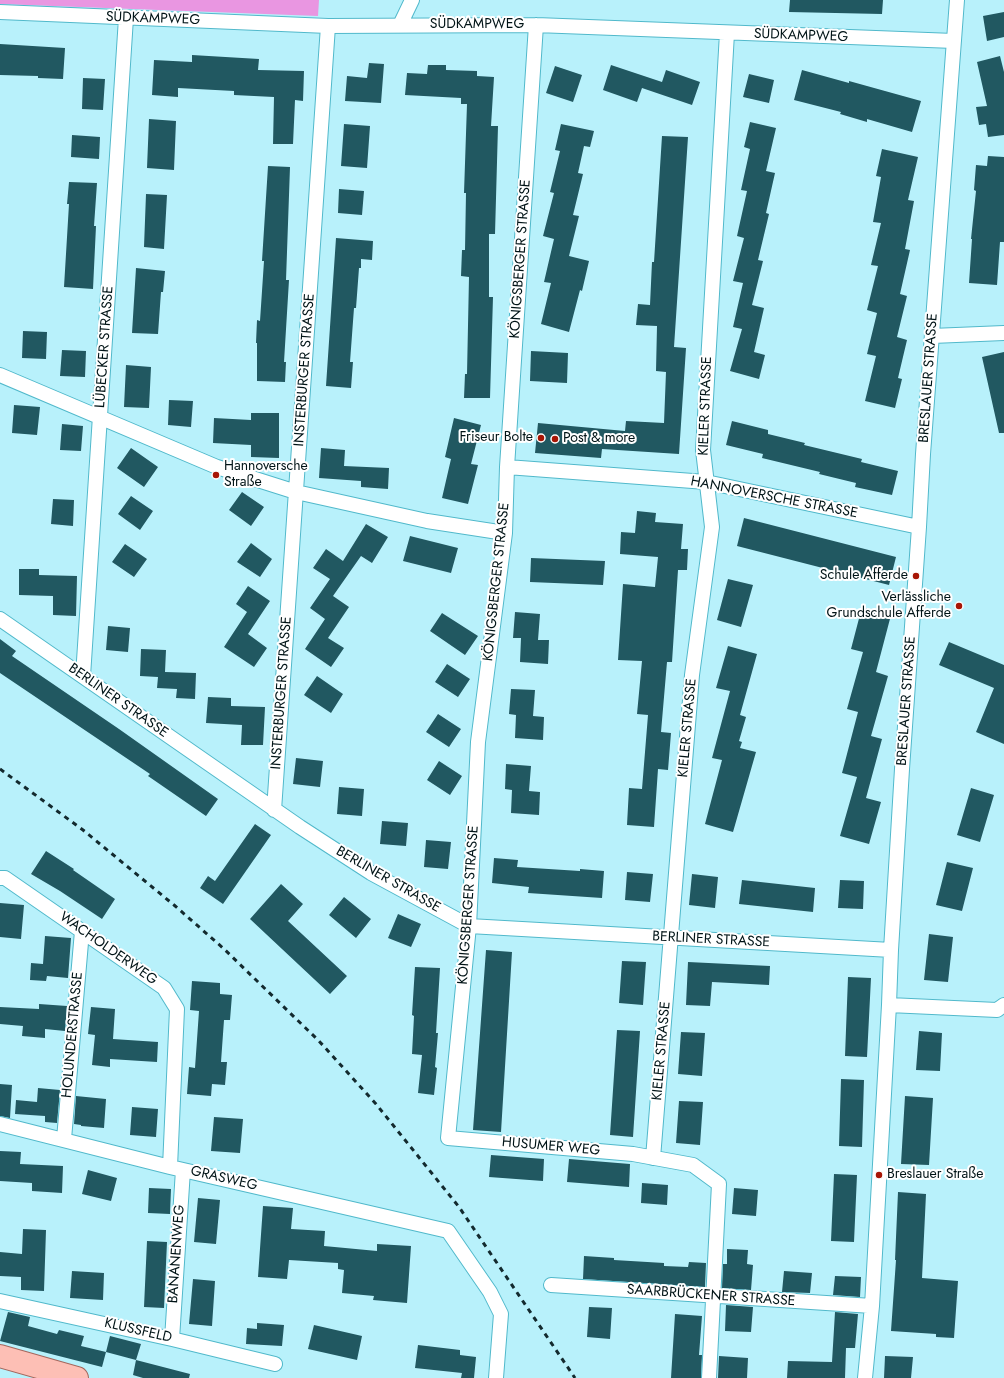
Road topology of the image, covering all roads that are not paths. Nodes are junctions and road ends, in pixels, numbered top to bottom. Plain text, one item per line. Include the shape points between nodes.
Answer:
1 (412, 0) edge
2 (957, 0) edge
3 (0, 12) edge
4 (126, 18) junction
5 (400, 25) junction
6 (536, 25) junction
7 (328, 26) junction
8 (727, 33) junction
9 (954, 41) junction
10 (1004, 333) edge
11 (932, 336) junction
12 (0, 375) edge
13 (101, 417) junction
14 (507, 467) junction
15 (706, 482) junction
16 (296, 492) junction
17 (920, 527) junction
18 (505, 533) junction
19 (0, 620) edge
20 (83, 676) junction
21 (274, 810) junction
22 (0, 878) edge
23 (469, 926) junction
24 (82, 931) junction
25 (672, 938) junction
26 (891, 950) junction
27 (889, 1005) junction
28 (1004, 1005) edge
29 (0, 1124) edge
30 (448, 1138) joint
31 (64, 1140) junction
32 (653, 1158) junction
33 (176, 1168) junction
34 (551, 1285) dead end
35 (714, 1296) junction
36 (0, 1301) edge
37 (872, 1306) junction
38 (172, 1339) junction
39 (0, 1356) edge
40 (275, 1364) dead end
41 (77, 1378) edge
42 (496, 1378) edge
43 (709, 1378) edge
44 (865, 1378) edge

1 - 5 street
2 - 9 street, BRESLAUER STRASSE
3 - 4 street, SÜDKAMPWEG
4 - 7 street, SÜDKAMPWEG
4 - 13 street, LÜBECKER STRASSE
5 - 6 street, SÜDKAMPWEG
5 - 7 street, SÜDKAMPWEG
6 - 8 street, SÜDKAMPWEG
6 - 14 street, KÖNIGSBERGER STRASSE
7 - 16 street, INSTERBURGER STRASSE
8 - 9 street, SÜDKAMPWEG
8 - 15 street, KIELER STRASSE via 703,450
9 - 11 street, BRESLAUER STRASSE
10 - 11 street
11 - 17 street, BRESLAUER STRASSE
12 - 13 street
13 - 16 street via 217,467
13 - 20 street, LÜBECKER STRASSE
14 - 15 street, HANNOVERSCHE STRASSE
14 - 18 street, KÖNIGSBERGER STRASSE
15 - 17 street, HANNOVERSCHE STRASSE
15 - 25 street, KIELER STRASSE via 712,527 692,675
16 - 18 street via 427,521
16 - 21 street, INSTERBURGER STRASSE
17 - 26 street, BRESLAUER STRASSE
18 - 23 street, KÖNIGSBERGER STRASSE via 478,742
19 - 20 street, BERLINER STRASSE
20 - 21 street, BERLINER STRASSE
21 - 23 street, BERLINER STRASSE via 370,873
22 - 24 street, WACHOLDERWEG via 5,878
23 - 25 street, BERLINER STRASSE
23 - 30 street, KÖNIGSBERGER STRASSE
24 - 31 street, HOLUNDERSTRASSE
24 - 33 street, WACHOLDERWEG via 164,988 177,1009
25 - 26 street, BERLINER STRASSE
25 - 32 street, KIELER STRASSE
26 - 27 street, BRESLAUER STRASSE
27 - 28 street via 996,1010
27 - 37 street, BRESLAUER STRASSE
29 - 31 street, GRASWEG
30 - 32 street, HUSUMER WEG via 633,1154
31 - 33 street, GRASWEG
32 - 35 street via 692,1166 719,1184
33 - 38 street, BANANENWEG
33 - 42 street, GRASWEG via 448,1231 490,1292 501,1314
34 - 35 street, SAARBRÜCKENER STRASSE
35 - 37 street, SAARBRÜCKENER STRASSE
35 - 43 street
36 - 38 street, KLUSSFELD
37 - 44 street, BRESLAUER STRASSE
38 - 40 street, KLUSSFELD
39 - 41 main road

